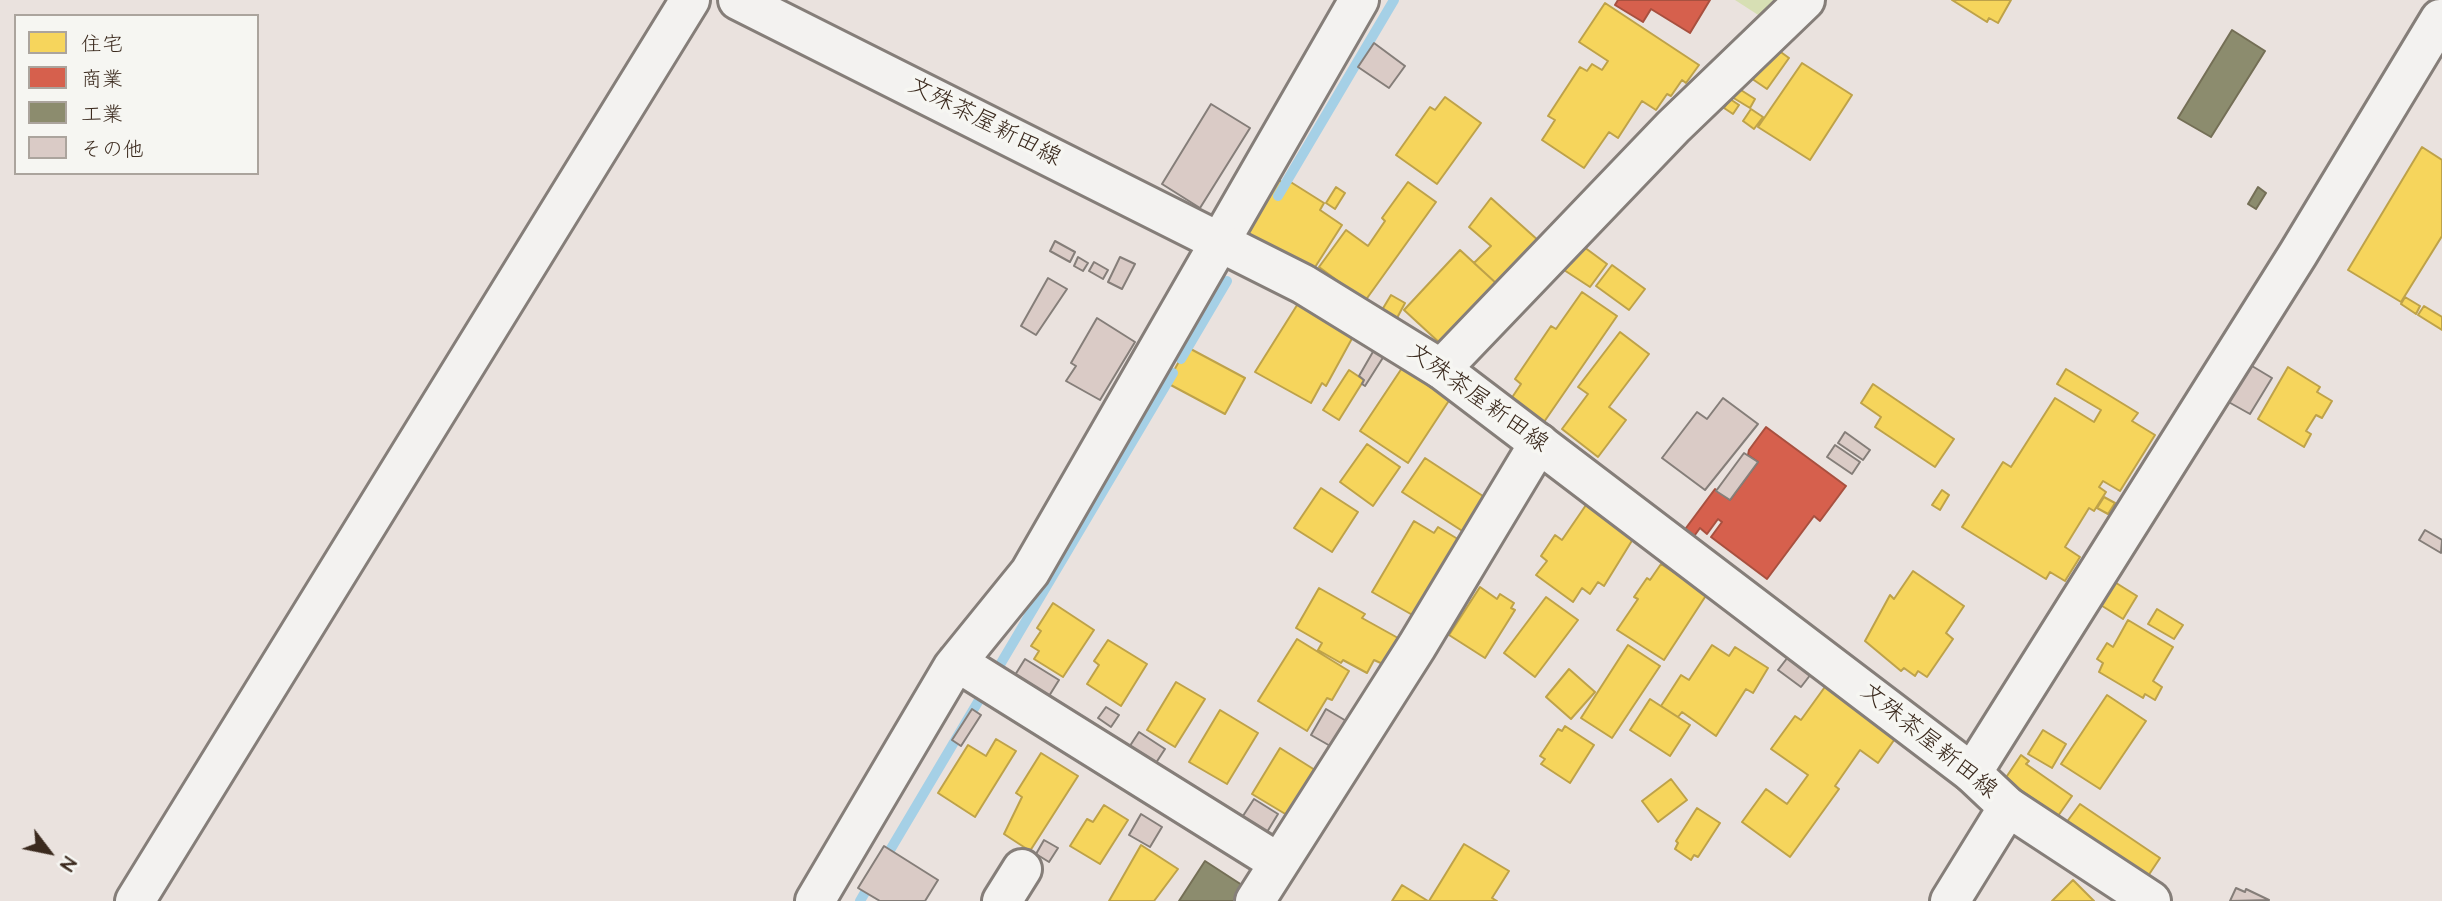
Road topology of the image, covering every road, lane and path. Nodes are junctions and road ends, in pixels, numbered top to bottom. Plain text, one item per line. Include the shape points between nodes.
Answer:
1 (690, 0) edge
2 (738, 0) edge
3 (1359, 0) edge
4 (1805, 0) edge
5 (2434, 13) edge
6 (1220, 241) junction
7 (1441, 369) junction
8 (1539, 443) junction
9 (957, 662) junction
10 (1972, 773) junction
11 (2008, 807) junction
12 (1279, 863) junction
13 (2132, 895) edge
14 (135, 901) edge
15 (816, 901) edge
16 (1255, 901) edge
17 (1950, 901) edge

1 - 14 street
2 - 6 street, 文殊茶屋新田線
3 - 6 street
4 - 7 street via 1673,127
5 - 10 street via 2298,254
6 - 7 street, 文殊茶屋新田線 via 1303,284
6 - 9 street via 1030,572
7 - 8 street, 文殊茶屋新田線
8 - 10 street, 文殊茶屋新田線
8 - 12 street
9 - 12 street
9 - 15 street
10 - 11 street, 文殊茶屋新田線
11 - 13 street, 文殊茶屋新田線
11 - 17 street
12 - 16 street

